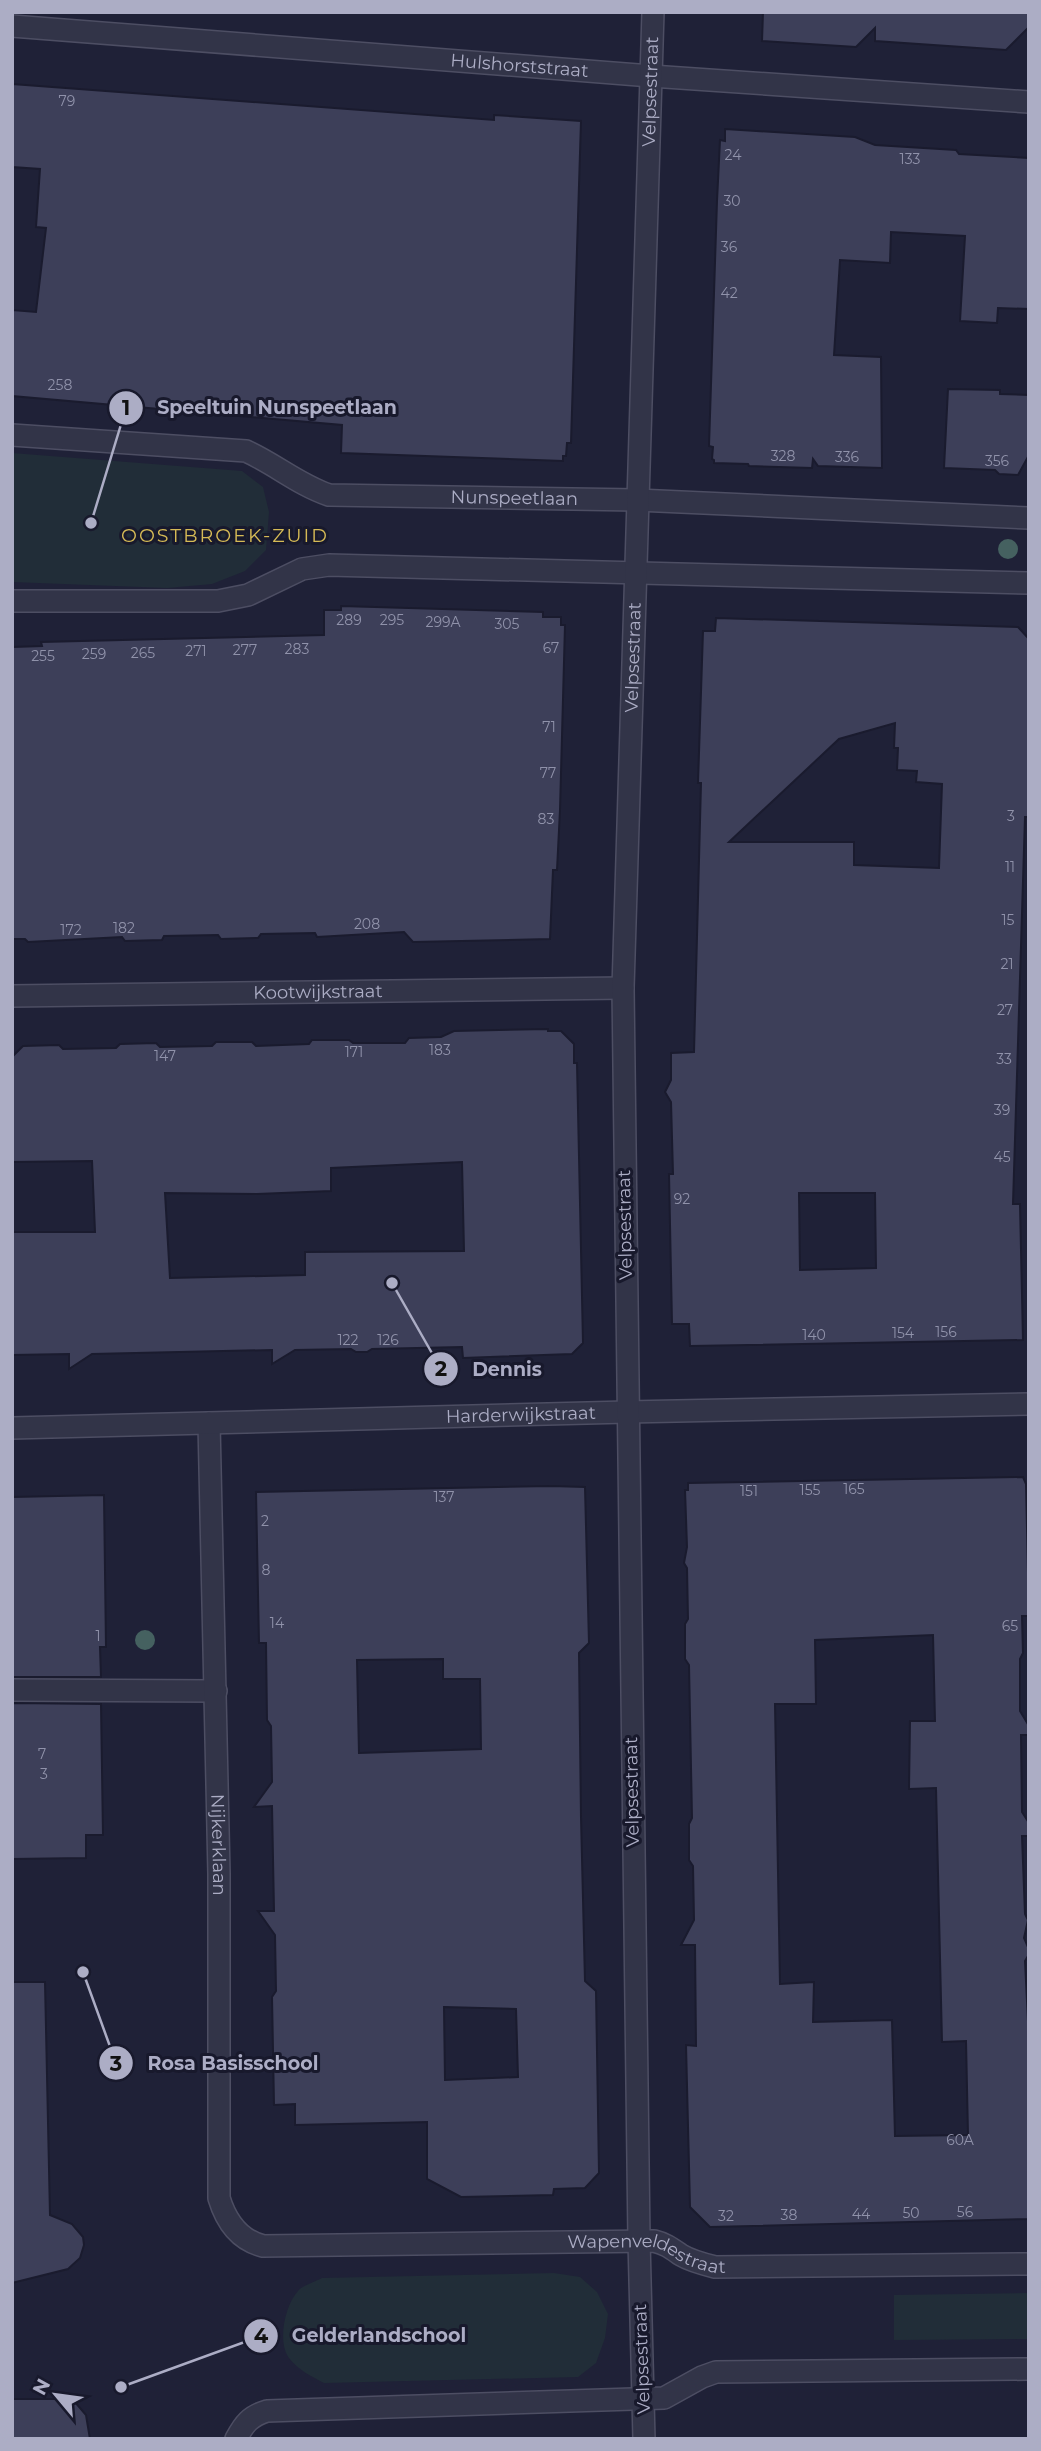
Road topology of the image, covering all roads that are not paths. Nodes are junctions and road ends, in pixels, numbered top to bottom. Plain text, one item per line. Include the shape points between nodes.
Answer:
1 (653, 12) edge
2 (12, 26) edge
3 (651, 76) junction
4 (1029, 102) edge
5 (12, 435) edge
6 (638, 500) junction
7 (1029, 518) edge
8 (637, 573) junction
9 (1029, 583) edge
10 (12, 601) edge
11 (623, 988) junction
12 (12, 996) edge
13 (1029, 1404) edge
14 (627, 1412) junction
15 (209, 1423) junction
16 (12, 1428) edge
17 (12, 1690) edge
18 (216, 1691) junction
19 (639, 2240) junction
20 (263, 2246) joint
21 (1029, 2264) edge
22 (1029, 2369) edge
23 (643, 2399) junction
24 (236, 2439) edge
25 (644, 2439) edge

1 - 3 street, Velpsestraat
2 - 3 street, Hulshorststraat
3 - 4 street, Hulshorststraat
3 - 6 street, Velpsestraat
5 - 6 street, Nunspeetlaan via 246,451 306,488 329,495
6 - 7 street, Nunspeetlaan
6 - 8 street, Velpsestraat
8 - 9 street
8 - 10 street via 329,565 302,569 248,594 218,601
8 - 11 street, Velpsestraat
11 - 12 street, Kootwijkstraat
11 - 14 street, Velpsestraat
13 - 14 street, Harderwijkstraat
14 - 15 street, Harderwijkstraat
14 - 19 street, Velpsestraat
15 - 16 street, Harderwijkstraat
15 - 18 street, Nijkerklaan
17 - 18 street
18 - 20 street, Nijkerklaan via 219,2198 235,2230 249,2243
19 - 20 street, Wapenveldestraat
19 - 21 street, Wapenveldestraat via 667,2244 682,2256 715,2267
19 - 23 street, Velpsestraat
22 - 23 street via 716,2372 664,2398
23 - 24 street via 267,2411 253,2415
23 - 25 street, Velpsestraat

